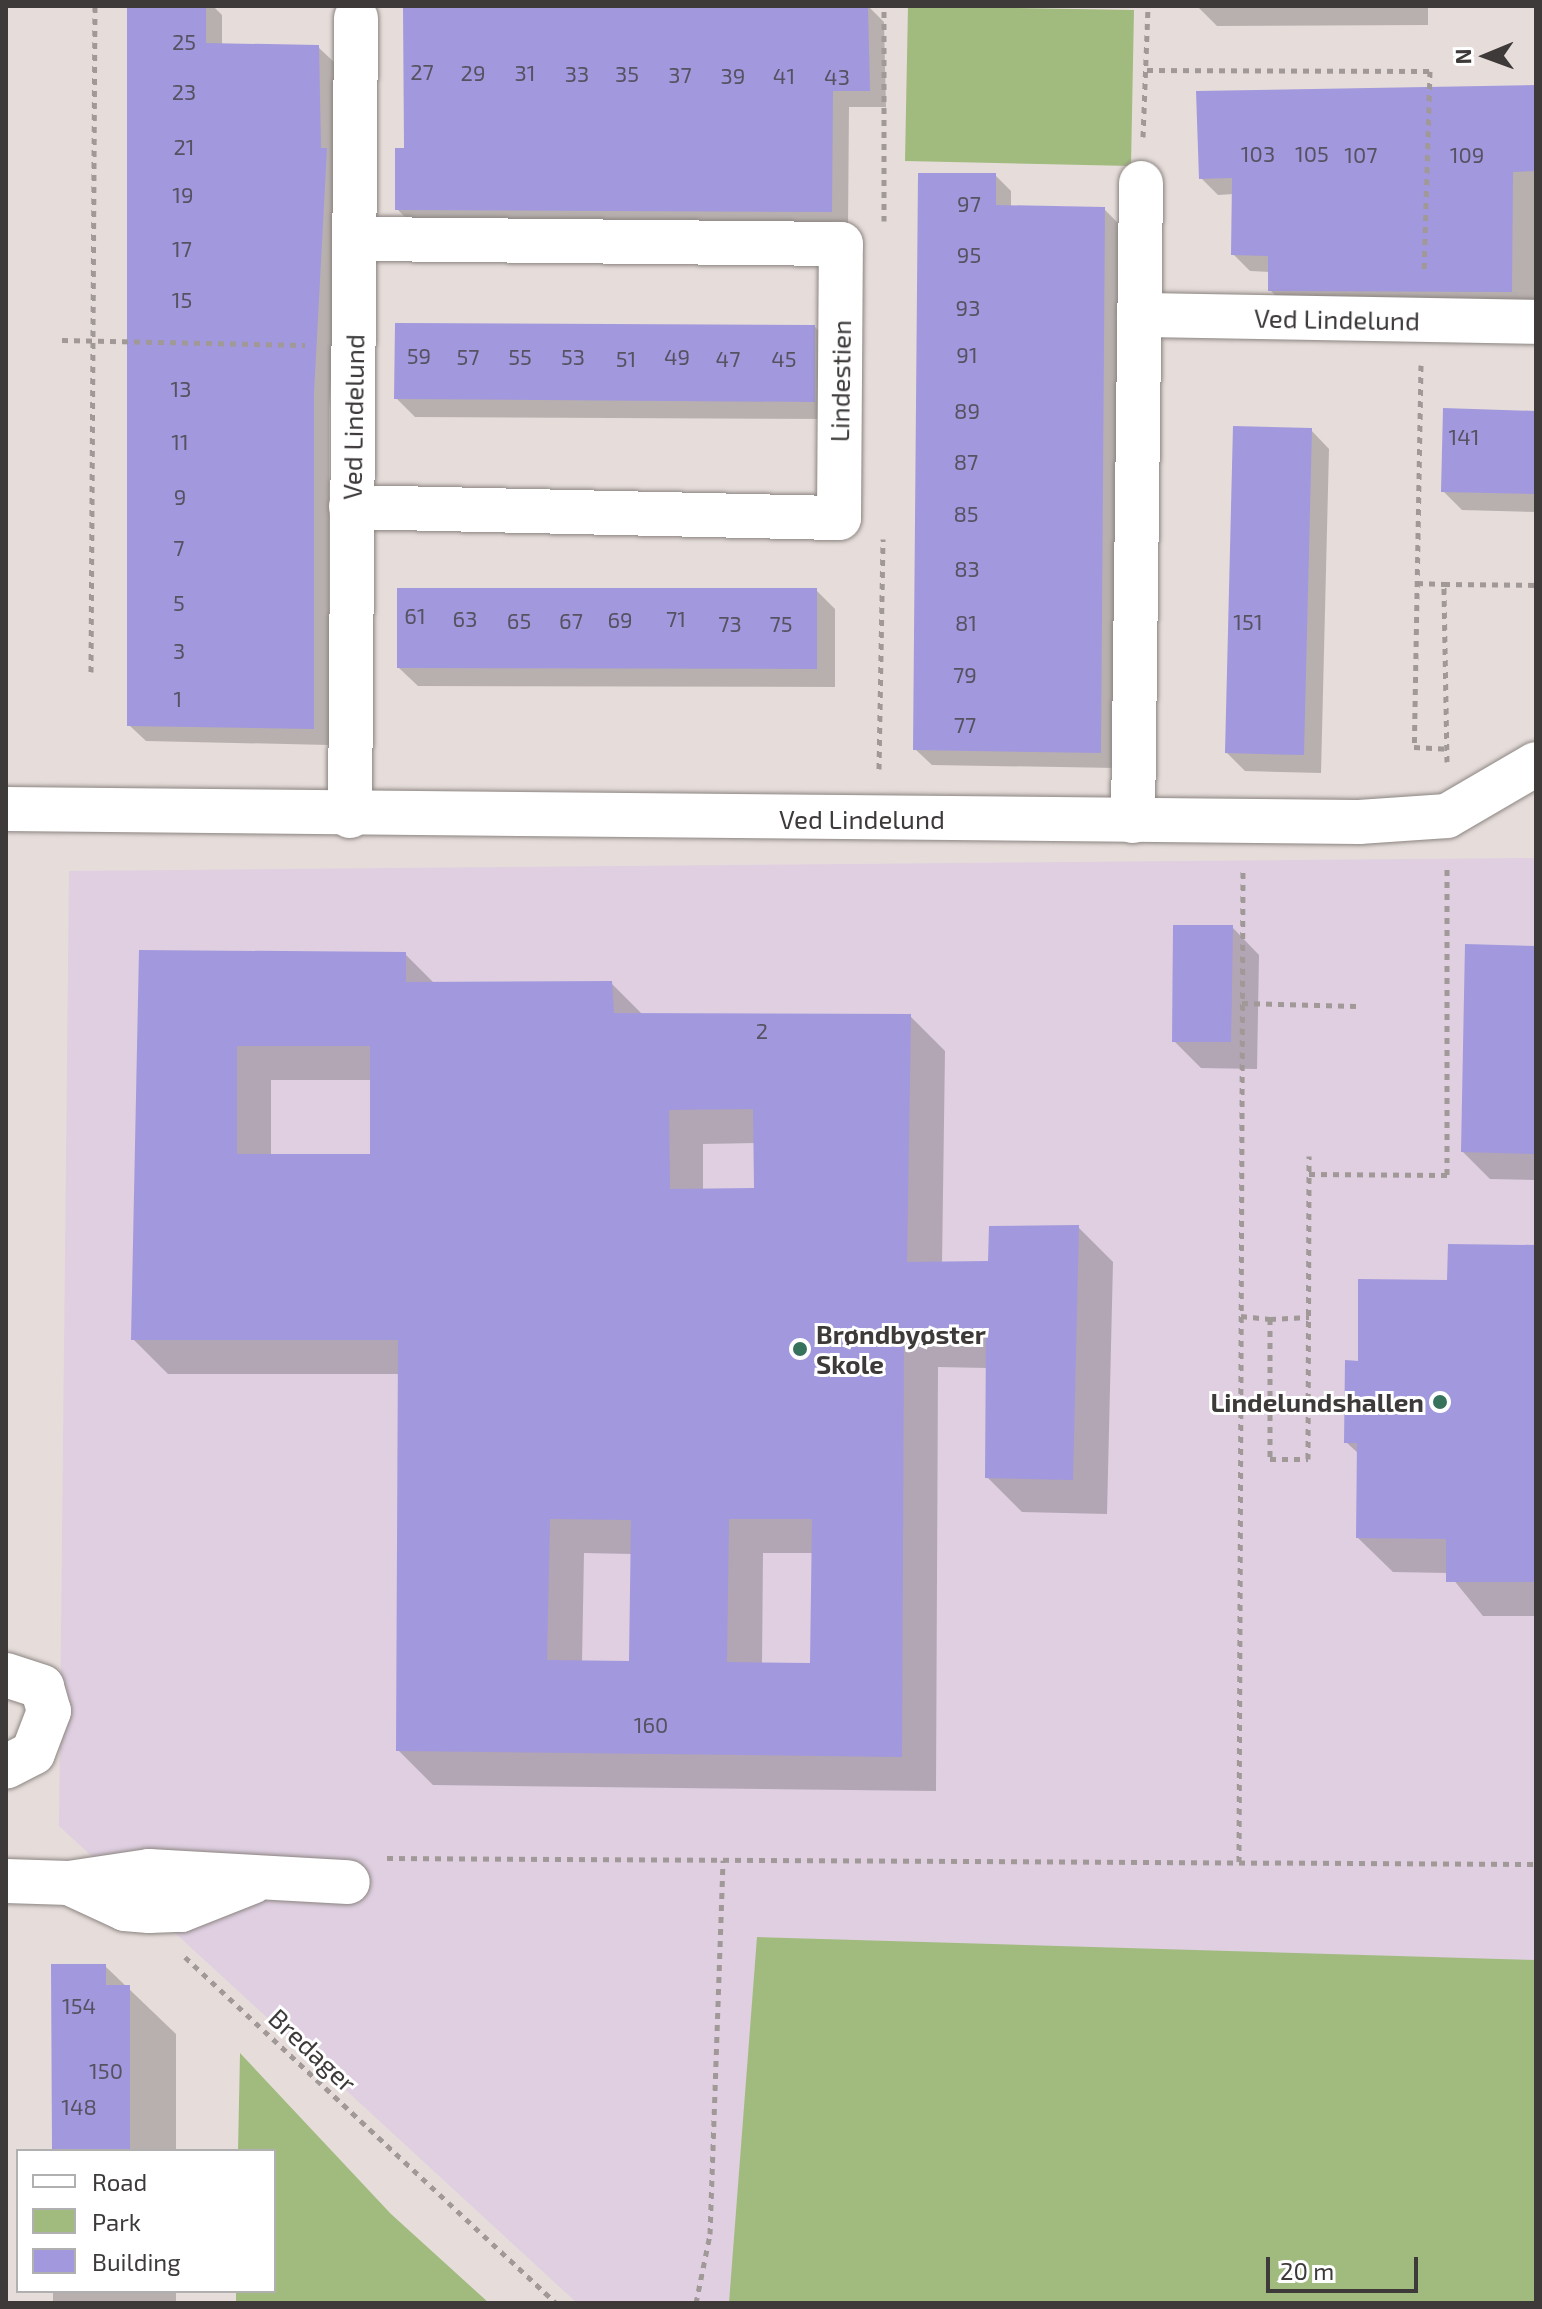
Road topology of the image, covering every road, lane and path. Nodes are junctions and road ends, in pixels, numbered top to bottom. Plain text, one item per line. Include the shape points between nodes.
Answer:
1 (95, 6) edge
2 (1148, 6) edge
3 (356, 18) dead end
4 (1141, 183) joint
5 (355, 239) junction
6 (1139, 315) junction
7 (1536, 322) edge
8 (62, 340) dead end
9 (93, 341) junction
10 (354, 345) junction
11 (351, 507) junction
12 (1417, 583) dead end
13 (1444, 584) junction
14 (1536, 585) edge
15 (91, 672) dead end
16 (1536, 764) edge
17 (6, 809) edge
18 (350, 816) junction
19 (1447, 816) junction
20 (1133, 821) junction
21 (1243, 897) dead end
22 (1242, 1003) junction
23 (1356, 1006) dead end
24 (1309, 1156) dead end
25 (1309, 1174) junction
26 (1241, 1316) junction
27 (1309, 1317) junction
28 (1270, 1319) junction
29 (6, 1675) edge
30 (6, 1767) edge
31 (723, 1860) junction
32 (1239, 1862) junction
33 (1536, 1864) edge
34 (6, 1881) edge
35 (348, 1882) joint
36 (171, 1945) dead end
37 (556, 2303) edge
38 (696, 2303) edge

1 - 9 path
2 - 4 path
3 - 5 street, Ved Lindelund
4 - 6 street
5 - 10 street, Ved Lindelund
5 - 11 street, Lindestien via 841,244 839,518
6 - 7 street, Ved Lindelund
6 - 20 street
8 - 9 path
9 - 10 path
9 - 15 path
10 - 11 street, Ved Lindelund
11 - 18 street, Ved Lindelund
12 - 13 path
13 - 14 path
13 - 19 path
16 - 19 street, Ved Lindelund
17 - 18 street, Ved Lindelund
18 - 20 street, Ved Lindelund
19 - 20 street, Ved Lindelund
19 - 25 path via 1447,1175
21 - 22 path
22 - 23 path
22 - 26 path
24 - 25 path
25 - 27 path
26 - 28 path
26 - 32 path
27 - 28 path
27 - 28 path via 1308,1459 1270,1459
29 - 30 street via 42,1687 49,1711 33,1753
31 - 32 path
31 - 35 path via 371,1859
31 - 38 path via 710,2234
32 - 33 path
34 - 35 street via 69,1883 125,1909 149,1911 181,1910 257,1881
36 - 37 path, Bredager

